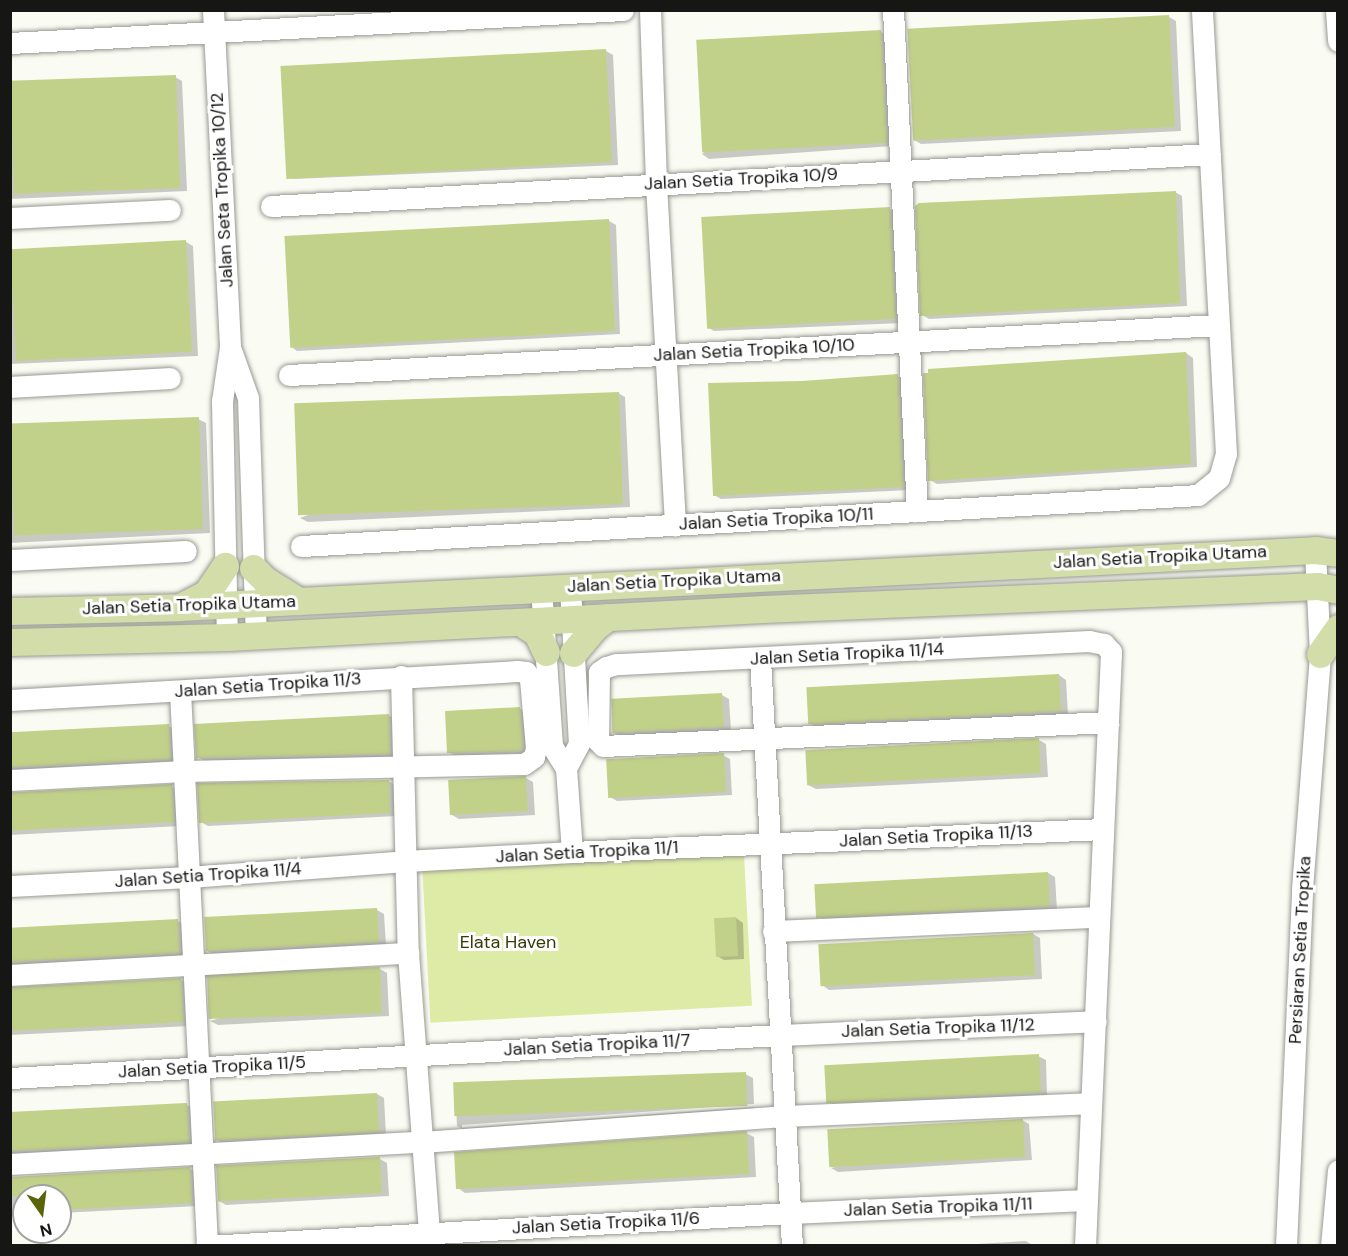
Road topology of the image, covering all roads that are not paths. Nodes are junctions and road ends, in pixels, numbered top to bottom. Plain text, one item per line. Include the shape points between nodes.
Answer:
1 (213, 10) edge
2 (623, 10) edge
3 (650, 10) edge
4 (893, 10) edge
5 (1202, 10) edge
6 (1336, 10) edge
7 (214, 33) junction
8 (1338, 41) edge
9 (10, 43) edge
10 (1210, 154) junction
11 (902, 172) junction
12 (656, 184) junction
13 (272, 206) dead end
14 (170, 210) dead end
15 (10, 218) edge
16 (1219, 326) junction
17 (911, 342) junction
18 (230, 347) junction
19 (665, 355) junction
20 (289, 375) dead end
21 (170, 378) dead end
22 (10, 387) edge
23 (251, 491) junction
24 (224, 492) junction
25 (917, 511) junction
26 (675, 525) junction
27 (301, 546) dead end
28 (186, 550) dead end
29 (1326, 551) edge
30 (10, 560) edge
31 (225, 566) junction
32 (254, 568) junction
33 (570, 586) junction
34 (541, 588) junction
35 (1328, 588) edge
36 (299, 601) junction
37 (255, 603) junction
38 (226, 604) junction
39 (180, 607) junction
40 (10, 610) edge
41 (608, 617) junction
42 (572, 619) junction
43 (532, 621) junction
44 (1338, 628) edge
45 (256, 636) junction
46 (227, 637) junction
47 (10, 642) edge
48 (546, 652) joint
49 (573, 652) junction
50 (1320, 654) junction
51 (760, 659) junction
52 (401, 676) junction
53 (180, 691) junction
54 (10, 700) edge
55 (577, 703) junction
56 (549, 705) junction
57 (1108, 722) junction
58 (763, 738) junction
59 (404, 765) junction
60 (566, 768) junction
61 (184, 771) junction
62 (10, 780) edge
63 (1103, 829) junction
64 (768, 844) junction
65 (572, 852) junction
66 (405, 861) junction
67 (189, 877) junction
68 (10, 886) edge
69 (1098, 917) junction
70 (773, 931) junction
71 (408, 953) junction
72 (194, 964) junction
73 (10, 975) edge
74 (1096, 1021) junction
75 (780, 1035) junction
76 (414, 1055) junction
77 (198, 1068) junction
78 (10, 1078) edge
79 (1090, 1103) junction
80 (783, 1116) junction
81 (422, 1142) junction
82 (202, 1152) junction
83 (10, 1164) edge
84 (1338, 1170) edge
85 (1087, 1200) junction
86 (789, 1213) junction
87 (1334, 1234) edge
88 (431, 1239) edge
89 (207, 1245) edge
90 (792, 1245) edge
91 (1085, 1245) edge
92 (1287, 1245) edge

1 - 7 street, Jalan Seta Tropika 10/12
2 - 7 street
3 - 12 street
4 - 11 street
5 - 10 street
6 - 8 street
7 - 9 street
7 - 18 street, Jalan Seta Tropika 10/12
10 - 11 street, Jalan Setia Tropika 10/9
10 - 16 street
11 - 12 street, Jalan Setia Tropika 10/9
11 - 17 street
12 - 13 street, Jalan Setia Tropika 10/9
12 - 19 street
14 - 15 street
16 - 17 street, Jalan Setia Tropika 10/10
16 - 25 street, Jalan Setia Tropika 10/11 via 1226,454 1219,478 1198,495
17 - 19 street, Jalan Setia Tropika 10/10
17 - 25 street
18 - 23 street, Jalan Seta Tropika 10/12 via 248,398
18 - 24 street, Jalan Seta Tropika 10/12 via 222,401
19 - 20 street, Jalan Setia Tropika 10/10
19 - 26 street
21 - 22 street
23 - 24 street
23 - 32 street, Jalan Seta Tropika 10/12
24 - 31 street, Jalan Seta Tropika 10/12
25 - 26 street, Jalan Setia Tropika 10/11
26 - 27 street, Jalan Setia Tropika 10/11
28 - 30 street
29 - 33 main road, Jalan Setia Tropika Utama
29 - 35 street, Persiaran Setia Tropika
31 - 38 street, Jalan Seta Tropika 10/12
31 - 39 main road via 206,594
32 - 36 main road via 264,580
32 - 37 street, Jalan Seta Tropika 10/12
33 - 34 main road, Jalan Setia Tropika Utama
33 - 42 street
34 - 36 main road, Jalan Setia Tropika Utama
34 - 43 street
35 - 41 main road, Jalan Setia Tropika Utama
35 - 50 street, Persiaran Setia Tropika
36 - 37 main road, Jalan Setia Tropika Utama
37 - 38 main road, Jalan Setia Tropika Utama
37 - 45 street, Jalan Seta Tropika 10/12
38 - 39 main road, Jalan Setia Tropika Utama
38 - 46 street, Jalan Seta Tropika 10/12
39 - 40 main road, Jalan Setia Tropika Utama
41 - 42 main road, Jalan Setia Tropika Utama
41 - 49 main road
42 - 43 main road, Jalan Setia Tropika Utama
42 - 49 street
43 - 45 main road, Jalan Setia Tropika Utama
43 - 48 main road
44 - 50 main road
45 - 46 main road, Jalan Setia Tropika Utama
46 - 47 main road, Jalan Setia Tropika Utama
48 - 56 street
49 - 55 street
50 - 92 street, Persiaran Setia Tropika via 1302,889
51 - 57 street, Jalan Setia Tropika 11/14 via 1089,640 1104,644 1111,652
51 - 58 street
51 - 58 street, Jalan Setia Tropika 11/14 via 606,666 599,672 599,744
52 - 53 street, Jalan Setia Tropika 11/3
52 - 59 street
52 - 59 street, Jalan Setia Tropika 11/3 via 526,672 530,679 536,747 534,757 524,764
53 - 54 street, Jalan Setia Tropika 11/3
53 - 61 street
55 - 56 street
55 - 60 street via 579,744
56 - 60 street via 552,747
57 - 58 street
57 - 63 street
58 - 64 street
59 - 61 street
59 - 66 street
60 - 65 street
61 - 62 street
61 - 67 street
63 - 64 street, Jalan Setia Tropika 11/13
63 - 69 street
64 - 65 street, Jalan Setia Tropika 11/1
64 - 70 street
65 - 66 street, Jalan Setia Tropika 11/1
66 - 67 street, Jalan Setia Tropika 11/4
66 - 71 street
67 - 68 street, Jalan Setia Tropika 11/4
67 - 72 street
69 - 70 street
69 - 74 street
70 - 75 street
71 - 72 street
71 - 76 street
72 - 73 street
72 - 77 street
74 - 75 street, Jalan Setia Tropika 11/12
74 - 79 street
75 - 76 street, Jalan Setia Tropika 11/7
75 - 80 street
76 - 77 street, Jalan Setia Tropika 11/5
76 - 81 street
77 - 78 street, Jalan Setia Tropika 11/5
77 - 82 street
79 - 80 street
79 - 85 street
80 - 81 street
80 - 86 street
81 - 82 street
81 - 88 street
82 - 83 street
82 - 89 street
84 - 87 street
85 - 86 street, Jalan Setia Tropika 11/11
85 - 91 street
86 - 88 street, Jalan Setia Tropika 11/6
86 - 90 street
88 - 89 street, Jalan Setia Tropika 11/6

